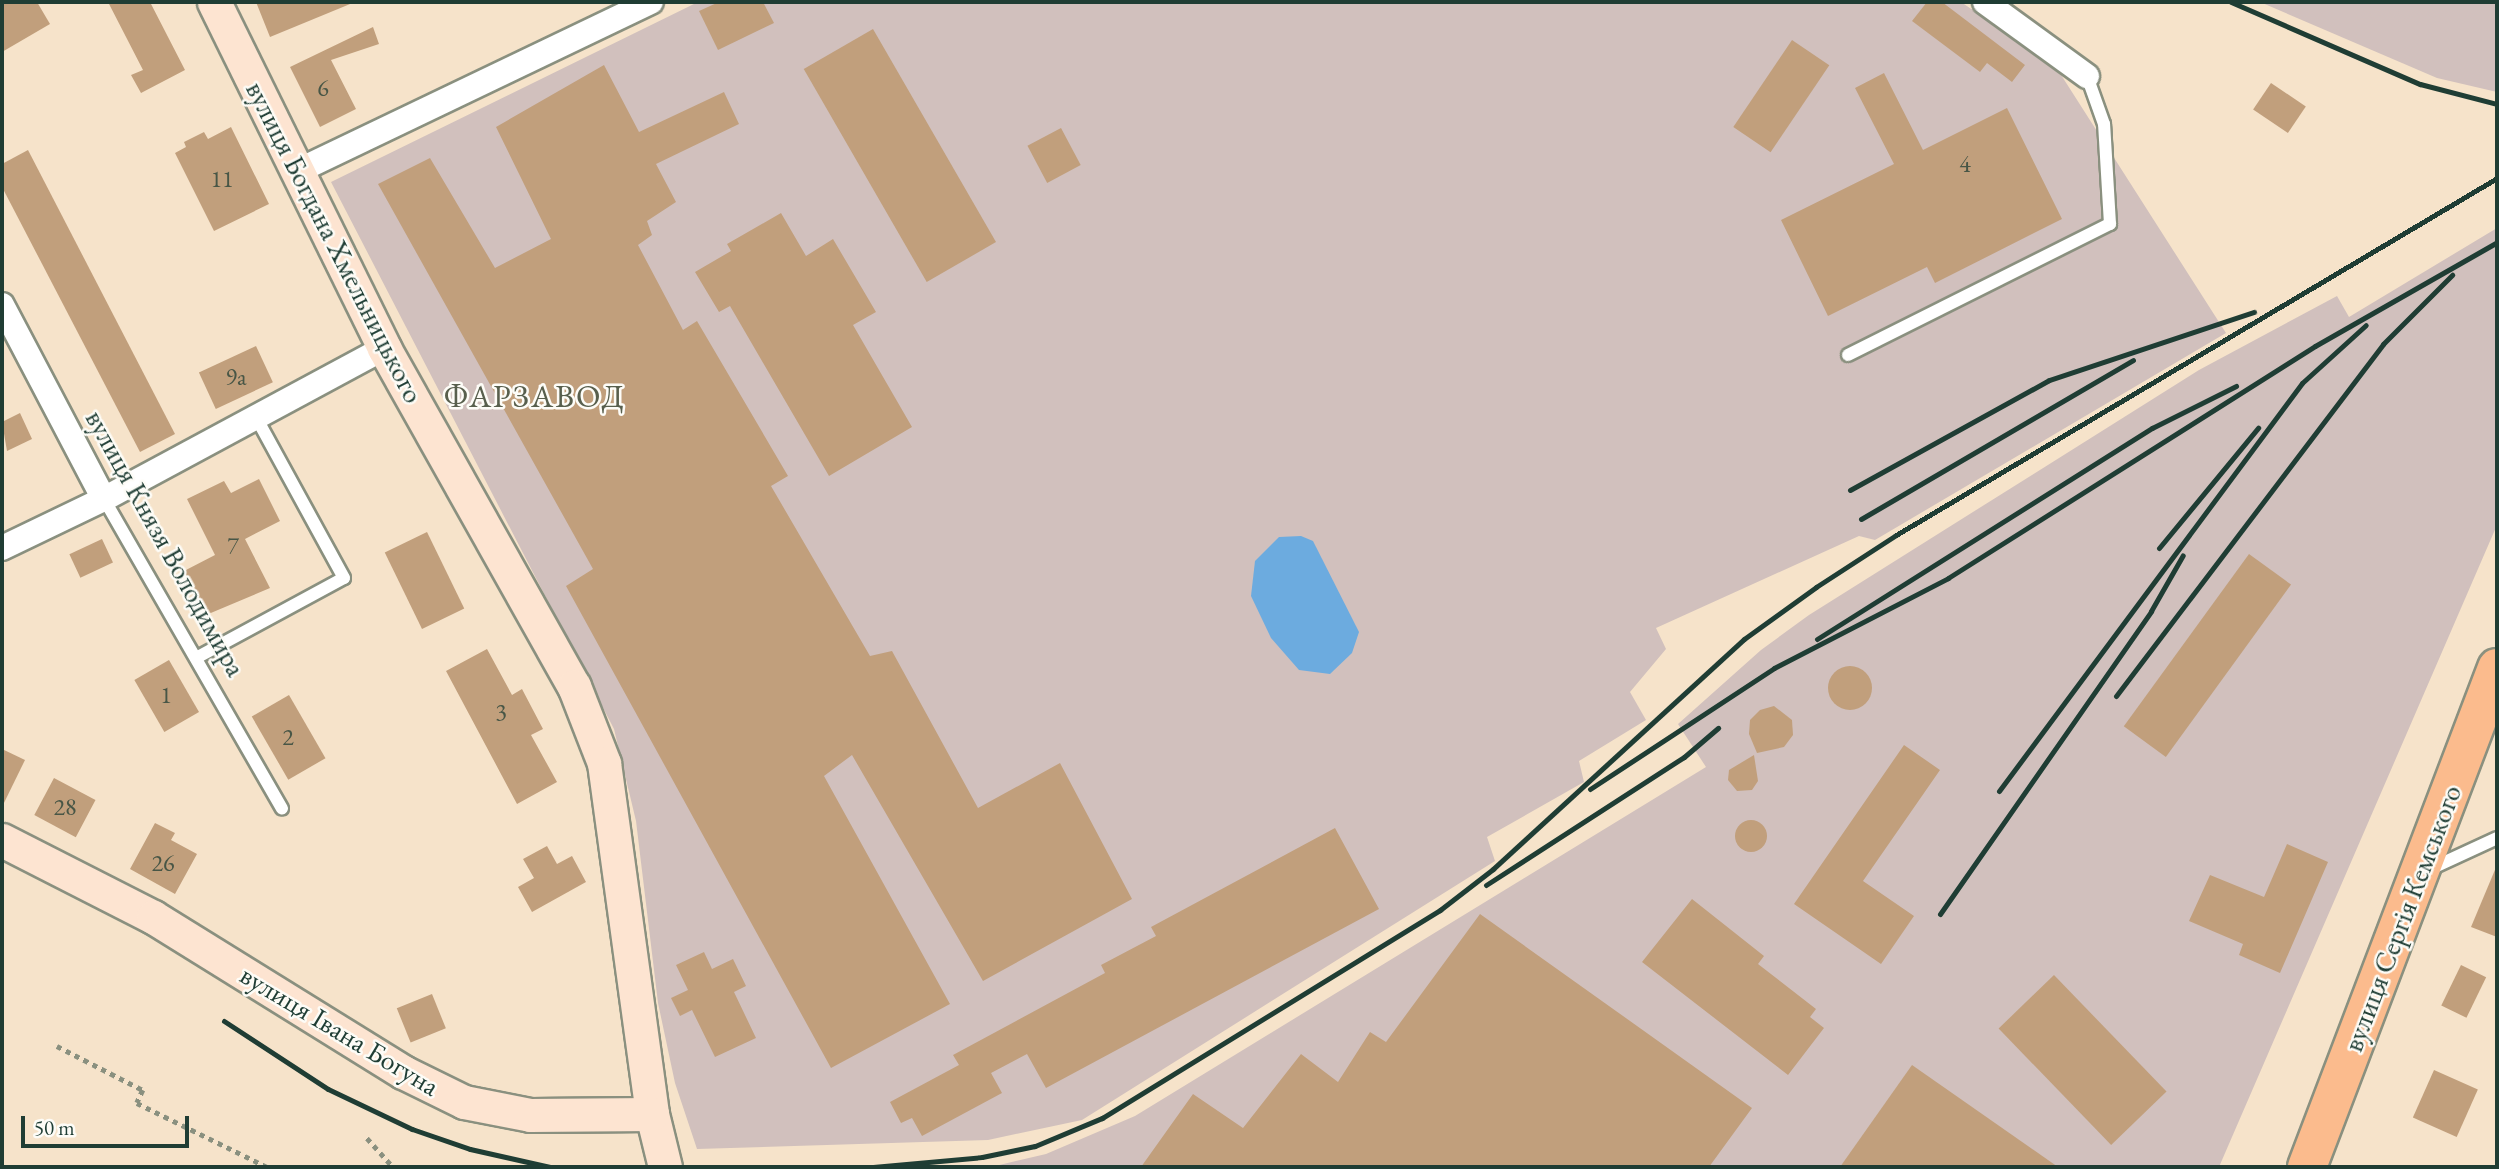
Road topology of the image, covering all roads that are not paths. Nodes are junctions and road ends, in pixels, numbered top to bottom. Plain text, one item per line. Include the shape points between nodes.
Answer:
1 (214, 2) edge
2 (651, 2) edge
3 (1985, 2) edge
4 (2087, 76) joint
5 (300, 170) junction
6 (2, 305) edge
7 (384, 348) junction
8 (1848, 355) dead end
9 (256, 417) junction
10 (104, 499) junction
11 (2, 548) edge
12 (196, 658) junction
13 (2497, 668) edge
14 (282, 808) dead end
15 (2497, 838) edge
16 (2, 840) edge
17 (2417, 875) junction
18 (652, 1114) junction
19 (664, 1167) edge
20 (2307, 1167) edge

1 - 5 street, вулиця Богдана Хмельницького
2 - 5 street
3 - 4 street
4 - 8 lane via 2104,124 2110,225
5 - 7 street, вулиця Богдана Хмельницького
6 - 10 street, вулиця Князя Володимира
7 - 9 street
7 - 18 street, вулиця Богдана Хмельницького via 574,686 604,763
9 - 10 street
9 - 12 lane via 344,578
10 - 11 street
10 - 12 lane, вулиця Князя Володимира
12 - 14 lane, вулиця Князя Володимира
13 - 17 highway, вулиця Сергія Кемського
15 - 17 lane
16 - 18 street, вулиця Івана Богуна via 153,918 403,1072 464,1102 530,1115
17 - 20 highway, вулиця Сергія Кемського
18 - 19 street

